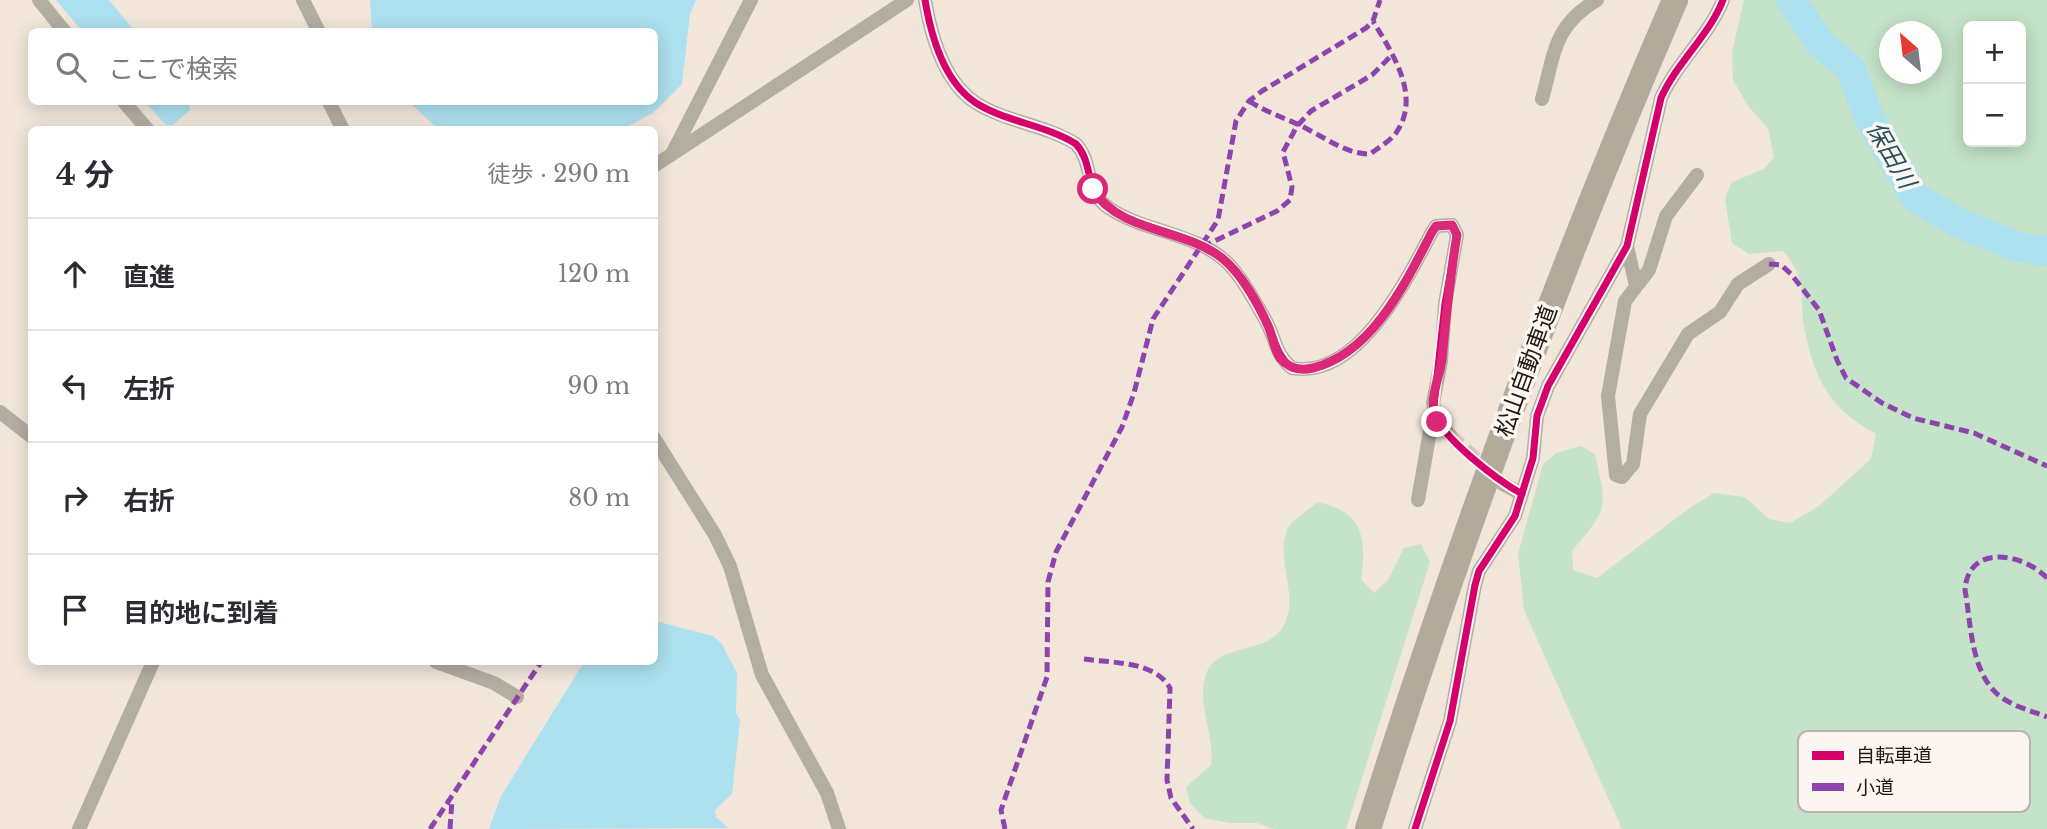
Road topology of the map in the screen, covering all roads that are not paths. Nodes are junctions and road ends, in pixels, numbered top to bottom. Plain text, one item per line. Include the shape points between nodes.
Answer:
1 (39, 0) edge
2 (303, 0) edge
3 (751, 0) edge
4 (907, 0) edge
5 (925, 0) edge
6 (1597, 0) edge
7 (1675, 0) edge
8 (1723, 0) edge
9 (62, 28) edge
10 (317, 28) edge
11 (1542, 99) dead end
12 (127, 105) edge
13 (330, 105) edge
14 (145, 126) edge
15 (341, 126) edge
16 (671, 155) junction
17 (658, 163) edge
18 (1696, 174) dead end
19 (1627, 246) junction
20 (1769, 264) dead end
21 (1636, 286) junction
22 (0, 412) edge
23 (1433, 414) junction
24 (28, 434) edge
25 (1450, 435) tunnel mouth
26 (658, 447) edge
27 (1502, 483) tunnel mouth
28 (1522, 494) junction
29 (1418, 500) dead end
30 (152, 665) edge
31 (444, 665) edge
32 (517, 697) dead end
33 (1421, 810) junction
34 (79, 829) edge
35 (839, 829) edge
36 (1368, 829) edge
37 (1415, 829) edge
38 (1424, 829) edge

1 - 9 street
2 - 10 street
3 - 16 street
4 - 16 street
5 - 23 street via 936,43 958,88 977,104 1076,144 1083,151 1093,189 1109,209 1220,256 1245,287 1282,360 1292,368 1317,367 1360,344 1409,276 1436,226 1452,225 1457,235
6 - 11 street via 1569,20 1561,32
7 - 36 highway, 松山自動車道 via 1538,338 1419,669
8 - 19 street via 1661,98
12 - 14 street
13 - 15 street
16 - 17 street
18 - 21 street via 1666,216 1649,270
19 - 21 street
19 - 28 street via 1541,401 1533,458
20 - 21 street via 1738,284 1720,312 1688,334 1640,414 1633,464 1622,477 1616,475 1613,464 1608,396 1625,301
22 - 24 street
23 - 25 street
23 - 29 street
26 - 35 street via 730,566 762,675 827,793
27 - 28 street
28 - 33 street via 1515,516 1479,570 1450,721
30 - 34 street
31 - 32 street via 494,683
33 - 37 street
33 - 38 street

